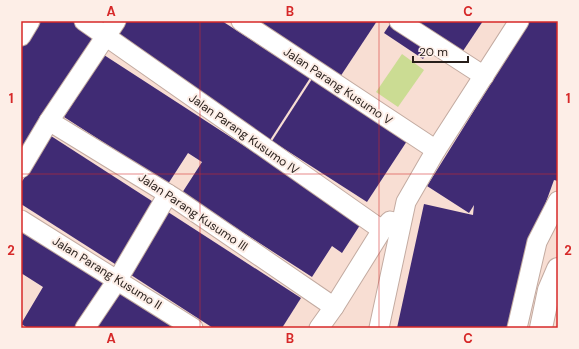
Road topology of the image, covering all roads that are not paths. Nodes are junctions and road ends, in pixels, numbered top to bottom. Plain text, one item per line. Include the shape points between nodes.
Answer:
1 (30, 21) edge
2 (84, 21) edge
3 (241, 21) edge
4 (399, 21) edge
5 (519, 21) edge
6 (112, 29) edge
7 (21, 36) edge
8 (484, 76) junction
9 (49, 121) junction
10 (436, 150) junction
11 (21, 168) edge
12 (168, 194) junction
13 (558, 201) edge
14 (406, 202) junction
15 (21, 220) edge
16 (382, 230) junction
17 (558, 269) edge
18 (118, 279) junction
19 (334, 307) junction
20 (85, 328) edge
21 (194, 328) edge
22 (319, 328) edge
23 (379, 328) edge
24 (517, 328) edge
25 (541, 328) edge

1 - 7 street
2 - 6 street, Jalan Parang Kusumo IV
3 - 10 street, Jalan Parang Kusumo V
4 - 8 street
5 - 8 street
6 - 9 street
6 - 16 street, Jalan Parang Kusumo IV
8 - 10 street
9 - 11 street
9 - 12 street, Jalan Parang Kusumo III
10 - 14 street
12 - 18 street
12 - 19 street, Jalan Parang Kusumo III
13 - 24 street via 537,242
14 - 16 street
14 - 23 street
15 - 18 street, Jalan Parang Kusumo II
16 - 19 street
17 - 25 street via 549,290
18 - 20 street
18 - 21 street, Jalan Parang Kusumo II
19 - 22 street

